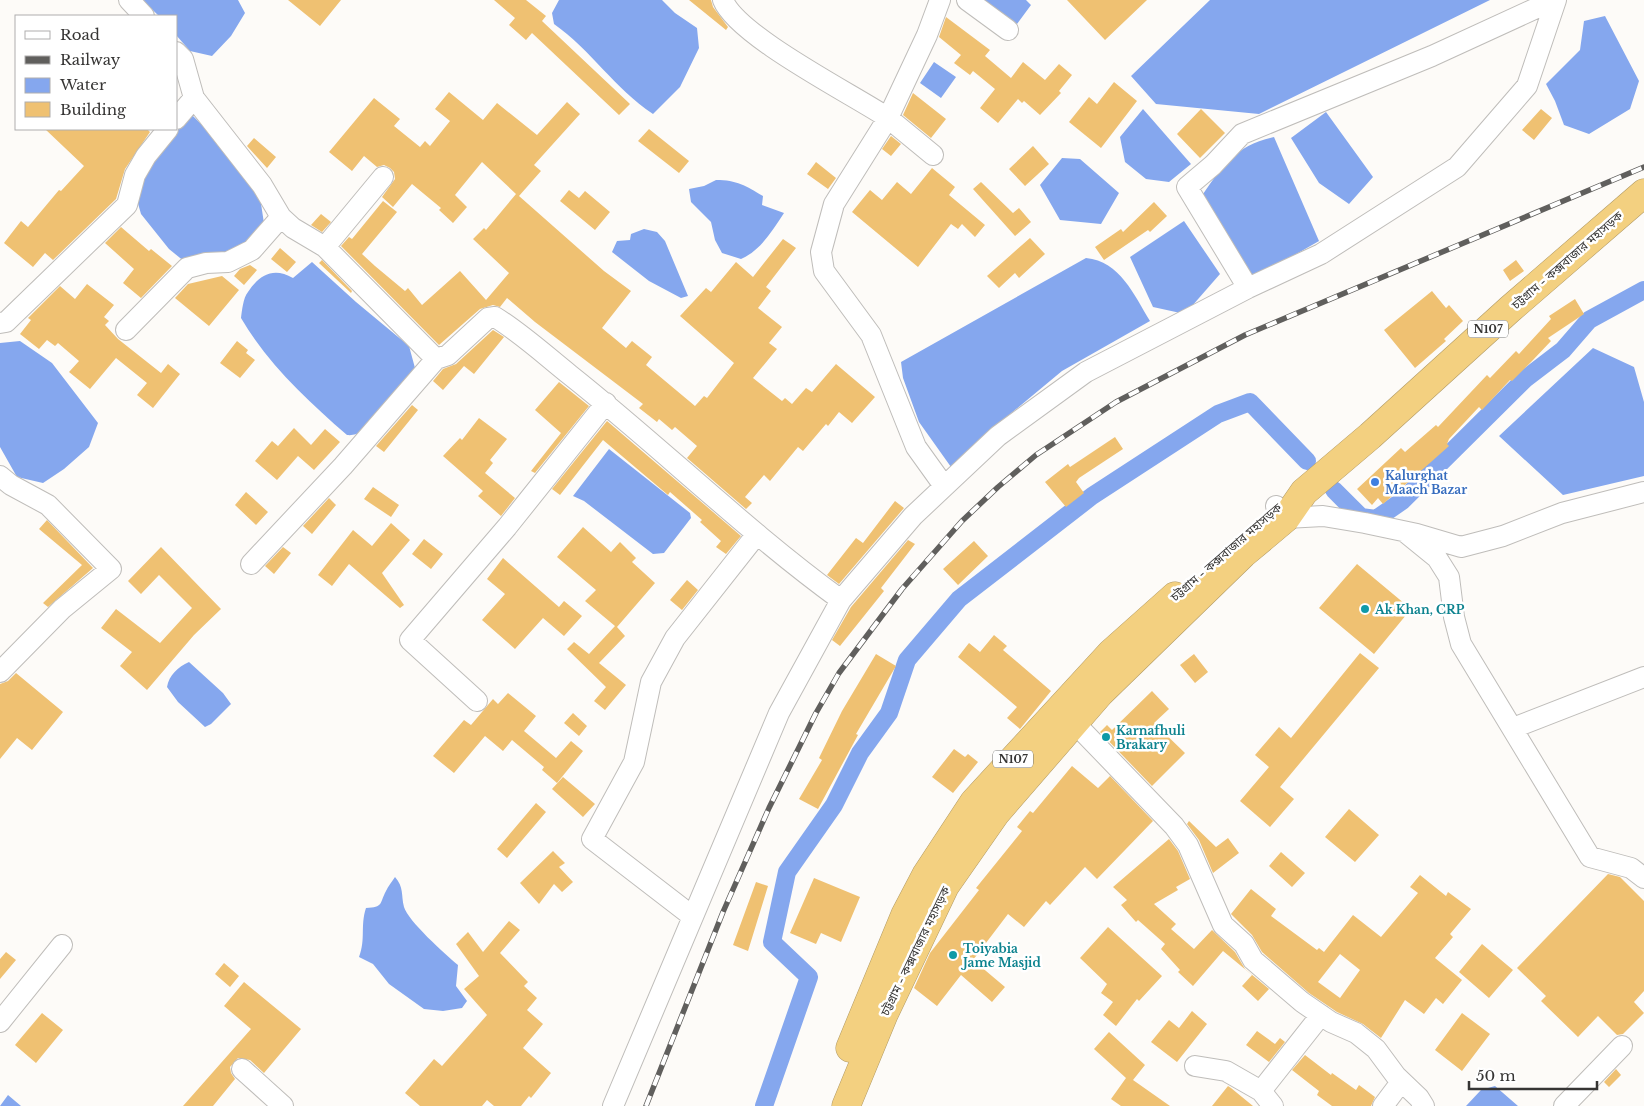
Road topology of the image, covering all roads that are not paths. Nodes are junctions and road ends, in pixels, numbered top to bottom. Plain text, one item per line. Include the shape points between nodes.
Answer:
1 (129, 0) edge
2 (723, 0) edge
3 (940, 0) edge
4 (967, 0) edge
5 (1555, 0) edge
6 (143, 15) edge
7 (1008, 30) dead end
8 (178, 54) edge
9 (194, 98) junction
10 (178, 117) edge
11 (888, 118) junction
12 (167, 130) edge
13 (933, 155) dead end
14 (383, 177) dead end
15 (1644, 193) edge
16 (281, 218) junction
17 (325, 247) junction
18 (1248, 288) junction
19 (0, 323) edge
20 (126, 330) dead end
21 (436, 359) junction
22 (606, 403) junction
23 (0, 476) edge
24 (944, 486) junction
25 (1644, 492) edge
26 (1281, 512) junction
27 (1405, 532) junction
28 (757, 534) junction
29 (251, 564) dead end
30 (841, 600) junction
31 (0, 672) edge
32 (1644, 677) edge
33 (477, 701) dead end
34 (1068, 715) junction
35 (1513, 728) junction
36 (1644, 878) edge
37 (692, 916) junction
38 (62, 946) dead end
39 (1321, 1015) junction
40 (0, 1022) edge
41 (1622, 1046) dead end
42 (1195, 1066) dead end
43 (242, 1069) dead end
44 (1401, 1082) junction
45 (1267, 1099) edge
46 (283, 1106) edge
47 (613, 1106) edge
48 (828, 1106) edge
49 (846, 1106) edge
50 (1383, 1106) edge
51 (1424, 1106) edge
52 (1564, 1106) edge

1 - 6 street
2 - 11 street via 732,14 756,36
3 - 11 street
4 - 7 street
5 - 18 street via 1527,86 1457,167 1321,254
5 - 18 street via 1432,56 1242,134 1214,165 1187,186
8 - 9 street
9 - 10 street
9 - 16 street via 262,185
11 - 13 street
11 - 24 street via 834,204 822,252 824,271 871,334 916,447
12 - 19 street via 135,174 127,205 6,322
14 - 17 street
15 - 26 highway, চট্টগ্রাম - কক্সবাজার মহাসড়ক / N107
16 - 17 street
16 - 20 street via 252,250 228,262 187,268
17 - 21 street
18 - 24 street via 1086,372 998,436
21 - 22 street via 448,355 488,318 494,317
21 - 29 street via 343,466
22 - 28 street
22 - 33 street via 506,528 410,640
23 - 31 street via 48,505 111,569 62,609
24 - 30 street via 913,516
25 - 27 street via 1562,513 1503,536 1461,547
26 - 27 street via 1323,516
26 - 34 highway, চট্টগ্রাম - কক্সবাজার মহাসড়ক / N107 via 1243,554 1100,693
27 - 35 street via 1437,558 1449,577 1461,644
28 - 30 street
28 - 37 street via 675,638 651,682 634,762 592,839
30 - 37 street via 779,713
32 - 35 street
34 - 39 street via 1112,764 1164,814 1188,845 1223,925 1244,944 1252,960
34 - 48 highway, চট্টগ্রাম - কক্সবাজার মহাসড়ক / N107 via 974,802 926,875 888,950
34 - 49 highway, চট্টগ্রাম - কক্সবাজার মহাসড়ক / N107 via 945,886 884,1014
35 - 36 street via 1590,857 1630,868
37 - 47 street
38 - 40 street
39 - 44 street via 1356,1033 1376,1049
39 - 45 street
41 - 52 street
42 - 45 street via 1226,1071
43 - 46 street
44 - 50 street
44 - 51 street

